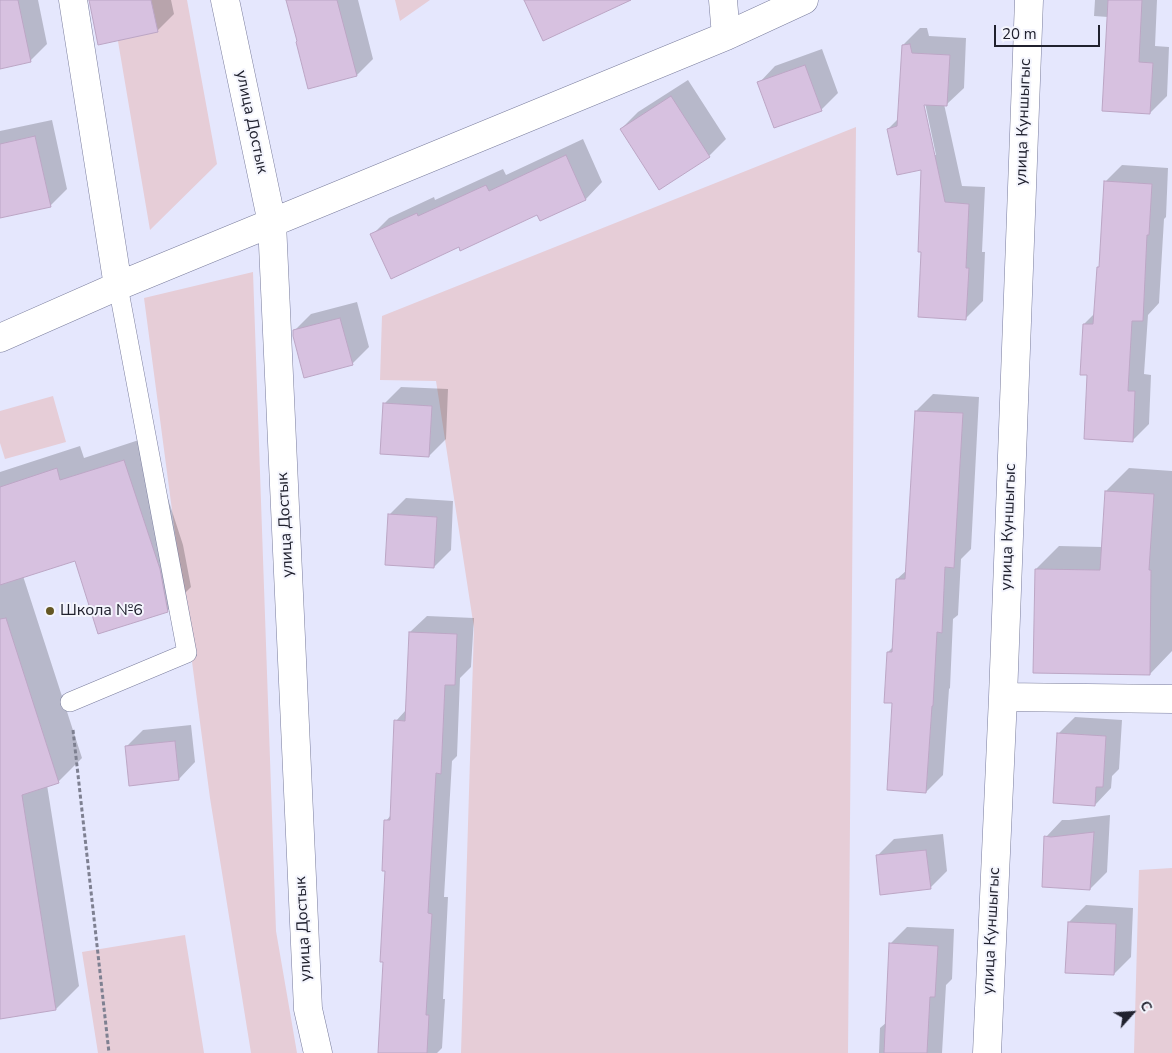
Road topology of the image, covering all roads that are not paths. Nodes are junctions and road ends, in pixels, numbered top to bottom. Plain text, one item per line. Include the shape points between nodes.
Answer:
1 (73, 0) edge
2 (225, 0) edge
3 (724, 0) edge
4 (804, 0) edge
5 (1028, 0) edge
6 (726, 36) junction
7 (272, 223) junction
8 (118, 286) junction
9 (0, 338) edge
10 (1003, 698) junction
11 (1172, 699) edge
12 (70, 702) road end
13 (318, 1053) edge
14 (987, 1053) edge

1 - 8 street
2 - 7 street, улица Достык
3 - 6 street
4 - 6 street
5 - 10 street, улица Куншыгыс
6 - 7 street
7 - 8 street
7 - 13 street, улица Достык via 308,1009
8 - 9 street
8 - 12 lane via 187,653
10 - 11 street
10 - 14 street, улица Куншыгыс

